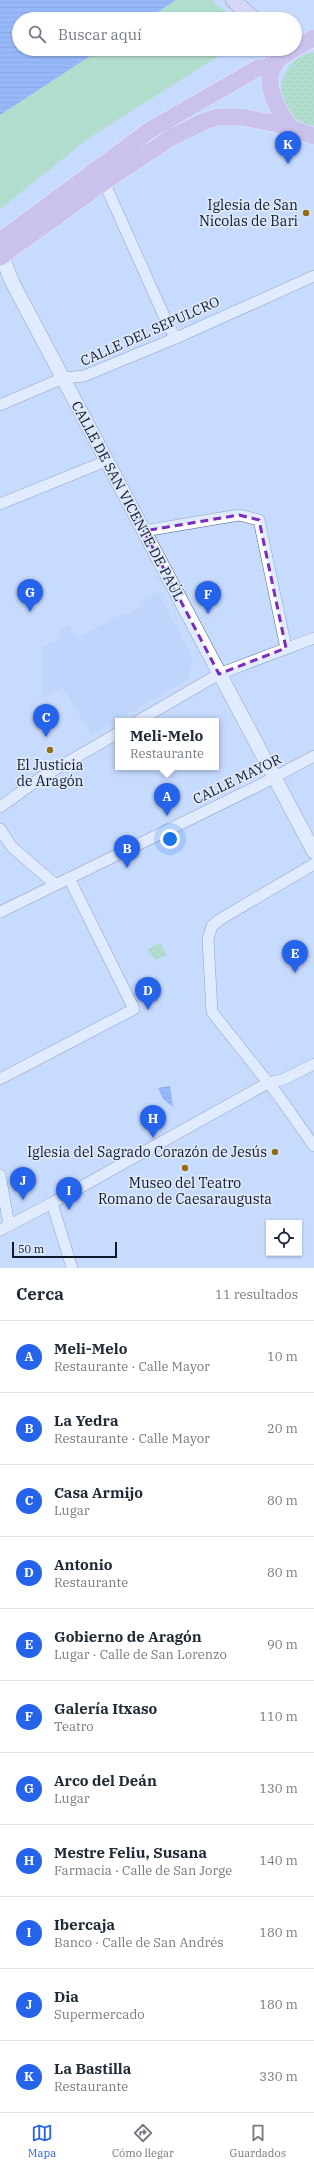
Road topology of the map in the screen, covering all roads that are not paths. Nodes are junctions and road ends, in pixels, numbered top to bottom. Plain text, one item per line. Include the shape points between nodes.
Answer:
1 (233, 0) edge
2 (246, 12) edge
3 (314, 38) edge
4 (302, 45) edge
5 (274, 58) edge
6 (292, 129) junction
7 (314, 136) edge
8 (104, 182) junction
9 (1, 251) edge
10 (312, 276) edge
11 (176, 338) junction
12 (63, 378) junction
13 (0, 404) edge
14 (106, 461) junction
15 (0, 504) edge
16 (144, 531) junction
17 (314, 638) edge
18 (286, 648) junction
19 (219, 674) junction
20 (143, 718) edge
21 (115, 735) edge
22 (314, 756) edge
23 (275, 777) junction
24 (0, 807) edge
25 (0, 829) edge
26 (314, 852) edge
27 (314, 864) edge
28 (69, 878) junction
29 (56, 885) junction
30 (0, 912) edge
31 (314, 1064) edge
32 (0, 1079) edge
33 (268, 1083) junction
34 (314, 1146) edge
35 (0, 1175) edge
36 (52, 1203) junction
37 (4, 1228) edge
38 (72, 1268) edge

1 - 2 main road
3 - 4 main road
5 - 6 main road via 272,93 281,114
5 - 9 main road via 166,120 21,225
6 - 7 main road
6 - 8 main road via 242,117 218,117 172,137
8 - 9 main road
8 - 11 street
9 - 12 street, CALLE DE SAN VICENTE DE PAÚL via 10,280
10 - 11 street, CALLE DEL SEPULCRO
11 - 12 street, CALLE DEL SEPULCRO via 84,376
12 - 13 street, CALLE DEL SEPULCRO
12 - 14 street, CALLE DE SAN VICENTE DE PAÚL
14 - 15 street
14 - 16 street, CALLE DE SAN VICENTE DE PAÚL
16 - 18 street via 239,515 259,520
16 - 19 street, CALLE DE SAN VICENTE DE PAÚL
17 - 18 street
18 - 19 street
19 - 20 street
19 - 23 street, CALLE DE SAN VICENTE DE PAÚL
21 - 24 street via 42,777
22 - 23 street, CALLE MAYOR
23 - 26 street, CALLE DE SAN VICENTE DE PAÚL
23 - 28 street, CALLE MAYOR
25 - 29 street via 12,847
27 - 33 street via 219,920 212,926 208,939 212,1012
28 - 29 street, CALLE MAYOR
28 - 32 street via 134,1009
29 - 30 street, CALLE MAYOR
31 - 33 street via 282,1080
33 - 34 street
33 - 36 street
35 - 37 street
36 - 37 street
36 - 38 street

